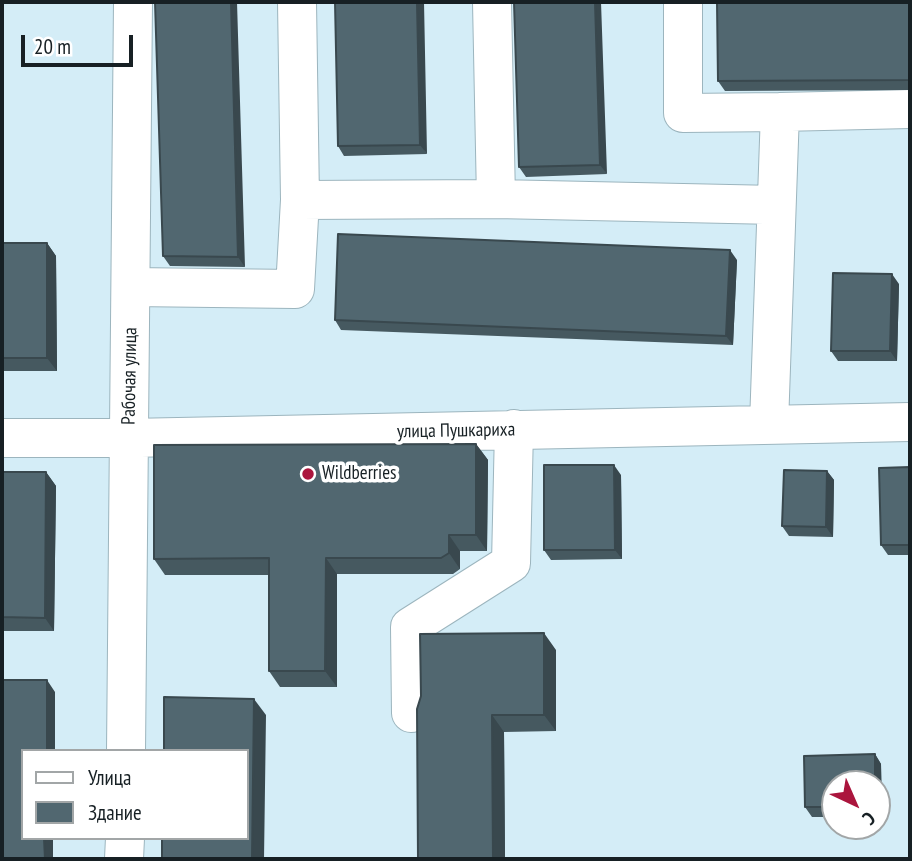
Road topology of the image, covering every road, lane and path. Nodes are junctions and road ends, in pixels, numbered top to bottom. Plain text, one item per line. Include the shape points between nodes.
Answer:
1 (133, 2) edge
2 (297, 2) edge
3 (492, 2) edge
4 (683, 2) edge
5 (910, 109) edge
6 (779, 112) junction
7 (496, 199) junction
8 (300, 200) junction
9 (776, 205) junction
10 (132, 287) junction
11 (910, 422) edge
12 (769, 424) junction
13 (514, 429) junction
14 (2, 438) edge
15 (129, 438) junction
16 (411, 713) dead end
17 (126, 749) edge
18 (125, 840) edge
19 (124, 859) edge

1 - 10 street, Рабочая улица
2 - 8 street
3 - 7 street
4 - 6 street via 683,113
5 - 6 street
6 - 9 street
7 - 8 street
7 - 9 street
8 - 10 street via 295,289
9 - 12 street
10 - 15 street, Рабочая улица
11 - 12 street, улица Пушкариха
12 - 13 street, улица Пушкариха
13 - 15 street, улица Пушкариха
13 - 16 street via 511,563 410,627
14 - 15 street, улица Пушкариха
15 - 17 street, Рабочая улица
18 - 19 street

